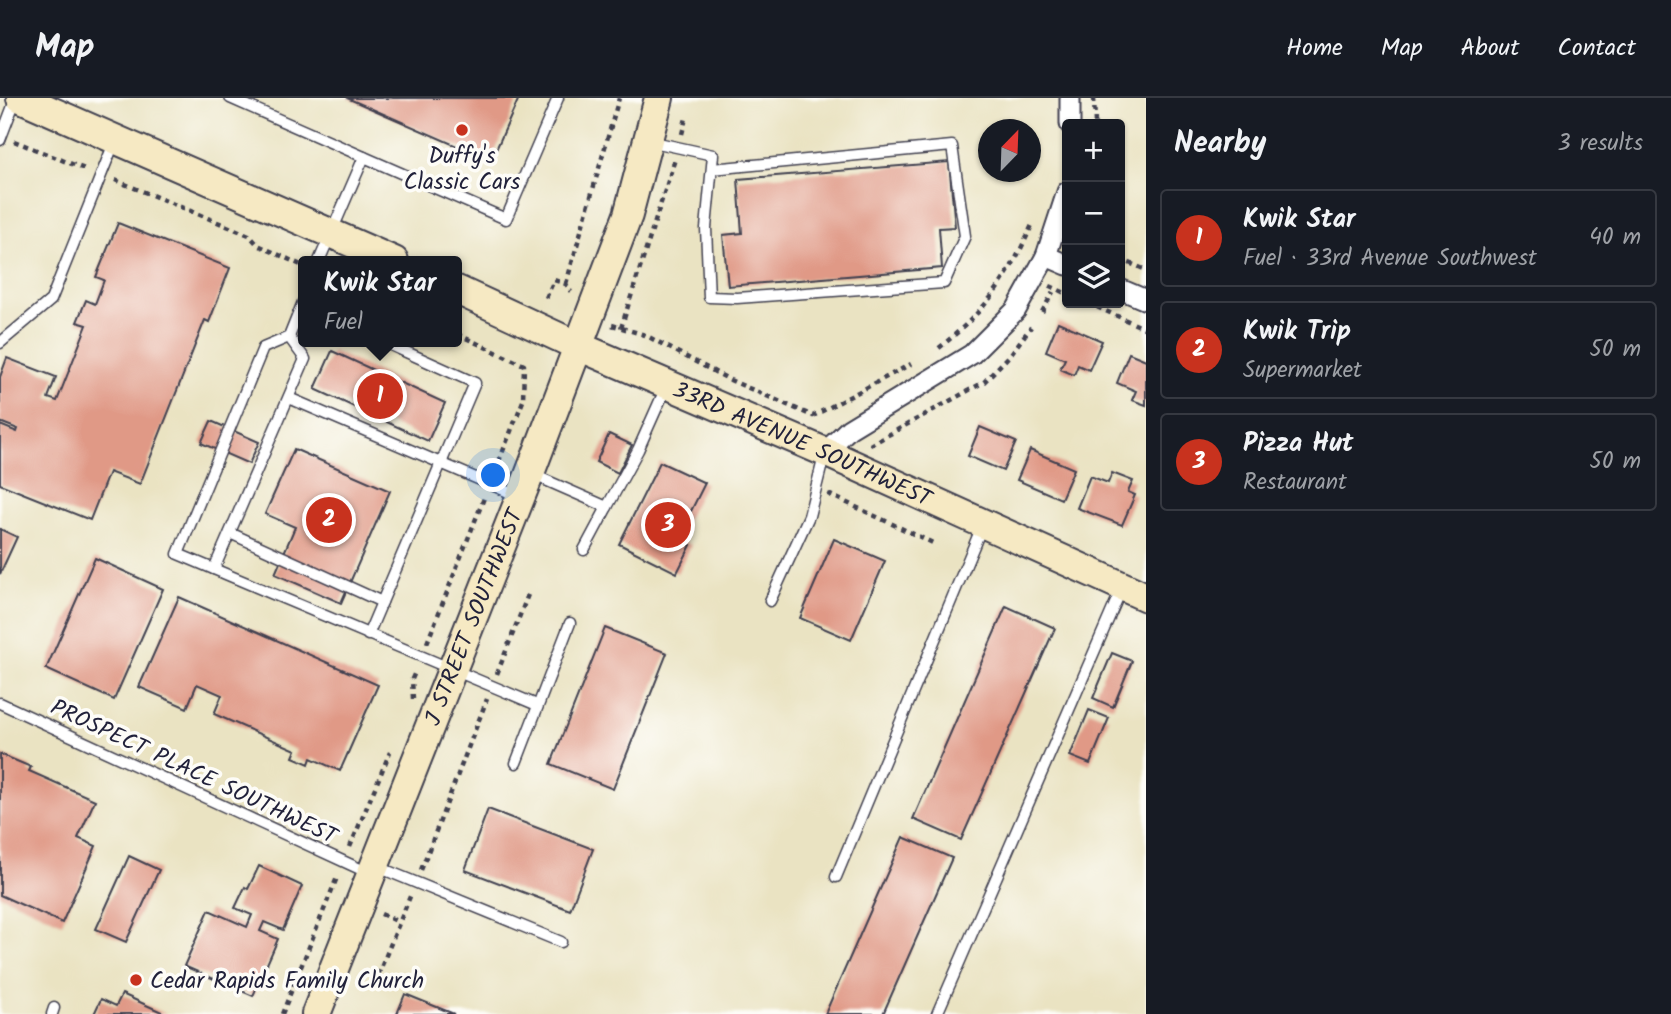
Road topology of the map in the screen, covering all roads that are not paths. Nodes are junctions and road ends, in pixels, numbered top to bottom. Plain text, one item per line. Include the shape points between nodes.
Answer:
1 (230, 98) edge
2 (558, 98) edge
3 (659, 98) edge
4 (1070, 98) edge
5 (27, 99) edge
6 (1070, 119) edge
7 (1, 138) edge
8 (115, 139) junction
9 (648, 141) junction
10 (364, 157) junction
11 (712, 169) junction
12 (1062, 207) edge
13 (330, 232) junction
14 (321, 256) edge
15 (383, 256) edge
16 (1046, 256) junction
17 (1062, 263) edge
18 (1125, 291) edge
19 (462, 292) edge
20 (1146, 300) edge
21 (298, 315) edge
22 (289, 337) junction
23 (0, 343) edge
24 (578, 346) junction
25 (395, 347) edge
26 (667, 385) junction
27 (289, 398) junction
28 (825, 452) junction
29 (440, 463) junction
30 (525, 485) junction
31 (607, 507) junction
32 (983, 524) junction
33 (230, 533) junction
34 (584, 550) dead end
35 (214, 569) junction
36 (1135, 592) edge
37 (770, 601) dead end
38 (382, 602) junction
39 (570, 623) dead end
40 (368, 635) junction
41 (452, 670) junction
42 (0, 703) edge
43 (537, 705) junction
44 (516, 762) dead end
45 (373, 870) junction
46 (836, 877) dead end
47 (561, 942) dead end
48 (316, 1014) edge
49 (937, 1014) edge

1 - 10 lane
2 - 10 lane via 506,219
3 - 9 street, J STREET SOUTHWEST
4 - 6 street
5 - 7 lane
5 - 8 street
8 - 13 street
8 - 23 lane via 51,300
9 - 11 lane via 713,155
9 - 24 street, J STREET SOUTHWEST via 628,215
10 - 13 lane
11 - 11 lane via 706,228 709,297 944,283 965,236 952,146
12 - 16 street
13 - 14 lane
13 - 15 street
16 - 17 street
16 - 28 street via 1016,310 972,354 849,429
18 - 20 street
19 - 24 street, 33RD AVENUE SOUTHWEST
21 - 22 lane
22 - 27 lane via 305,359
22 - 35 lane via 263,348 178,554
24 - 26 street, 33RD AVENUE SOUTHWEST
24 - 30 street, J STREET SOUTHWEST
25 - 29 lane via 475,383
26 - 28 street, 33RD AVENUE SOUTHWEST
26 - 31 lane
27 - 29 lane
27 - 33 lane
28 - 32 street, 33RD AVENUE SOUTHWEST
28 - 37 lane via 809,516
29 - 30 lane
29 - 38 lane
30 - 31 lane
30 - 41 street, J STREET SOUTHWEST
31 - 34 lane
32 - 36 street, 33RD AVENUE SOUTHWEST
32 - 46 lane
33 - 35 lane
33 - 38 lane
35 - 40 lane
36 - 49 lane
38 - 40 lane
39 - 43 lane
40 - 41 lane
41 - 43 lane
41 - 45 street, J STREET SOUTHWEST
42 - 45 lane, PROSPECT PLACE SOUTHWEST
43 - 44 lane
45 - 47 lane, PROSPECT PLACE SOUTHWEST via 416,882
45 - 48 street, J STREET SOUTHWEST

